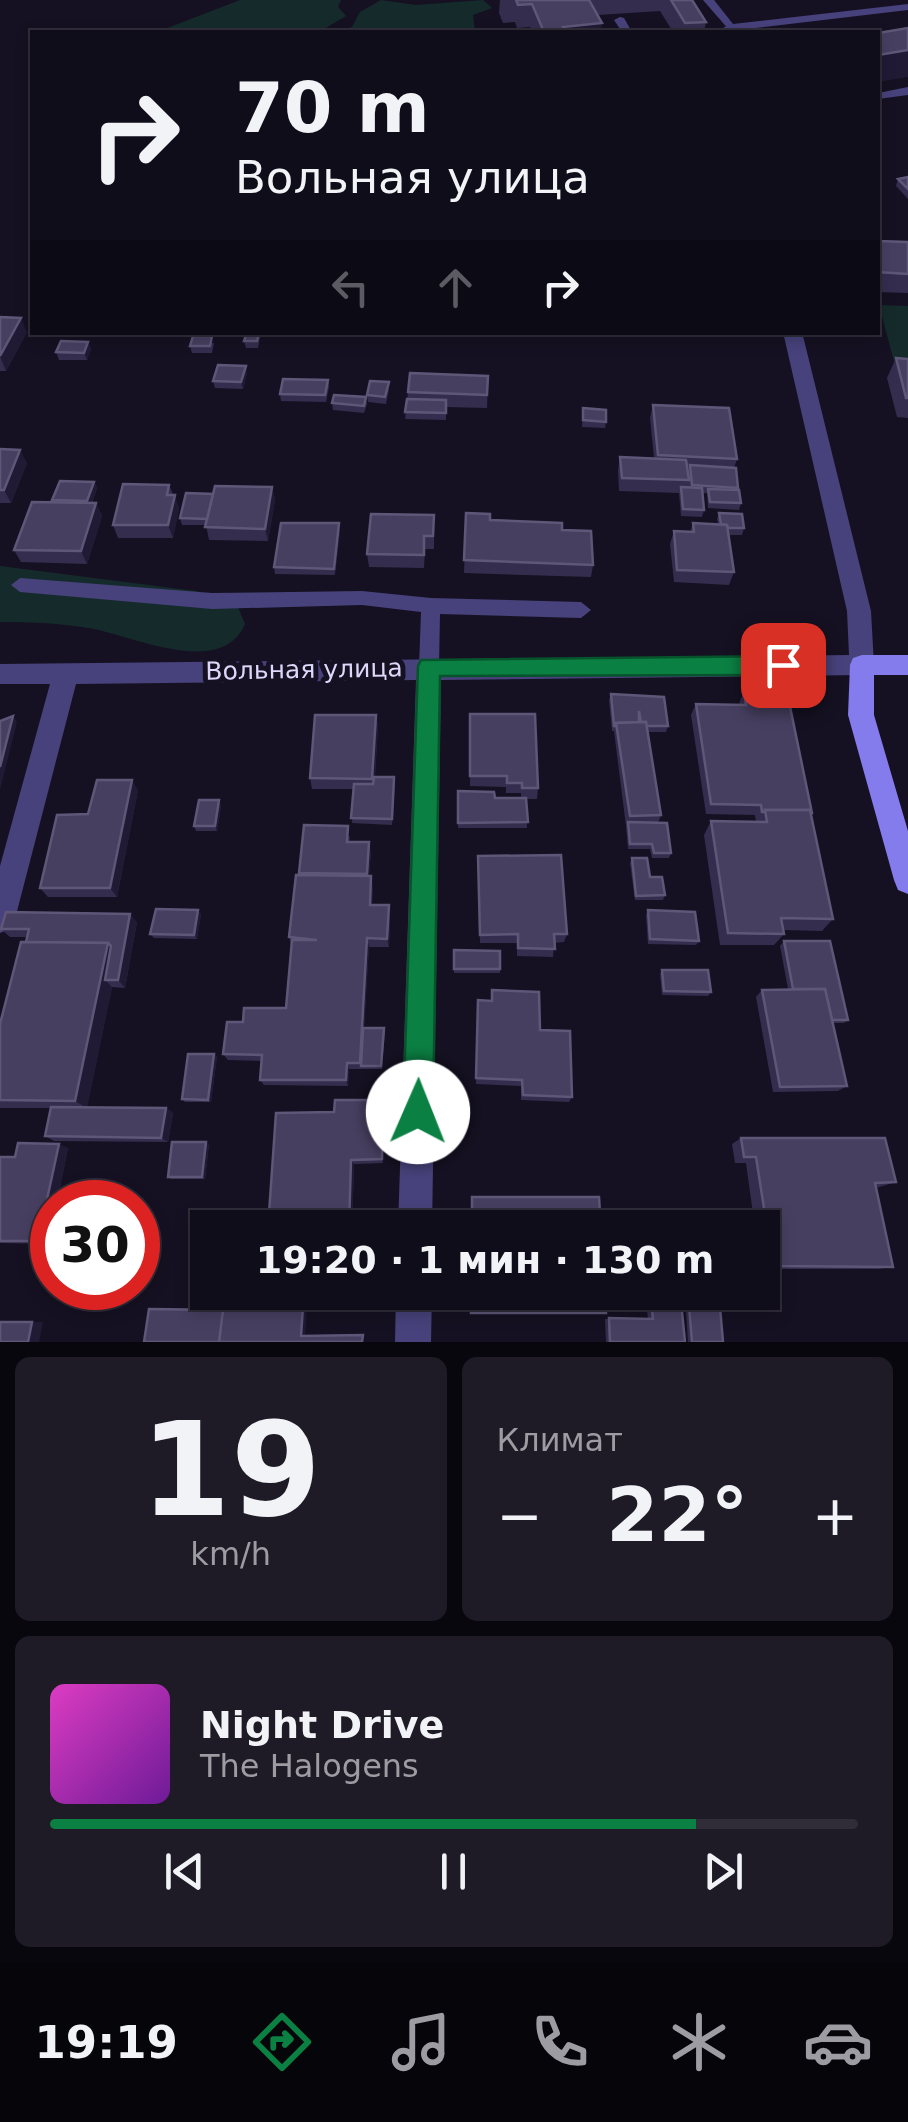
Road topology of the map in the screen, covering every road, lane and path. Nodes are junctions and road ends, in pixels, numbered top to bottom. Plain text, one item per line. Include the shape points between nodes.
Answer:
1 (708, 0) edge
2 (908, 7) edge
3 (620, 20) dead end
4 (626, 30) edge
5 (732, 30) edge
6 (908, 91) edge
7 (880, 96) edge
8 (793, 335) edge
9 (20, 585) dead end
10 (431, 606) junction
11 (581, 610) dead end
12 (862, 665) junction
13 (429, 666) junction
14 (908, 666) edge
15 (66, 673) junction
16 (0, 674) edge
17 (908, 880) edge
18 (0, 920) edge
19 (415, 1210) edge
20 (414, 1310) edge
21 (413, 1342) edge

1 - 5 lane
2 - 5 lane
3 - 4 lane
6 - 7 lane
8 - 12 street via 859,611
9 - 10 lane via 212,601 362,598
10 - 11 lane
10 - 13 lane
12 - 13 street, Вольная улица
12 - 14 street, Вольная улица
12 - 17 street via 861,715
13 - 15 street, Вольная улица
13 - 19 street
15 - 16 street, Вольная улица
15 - 18 street
20 - 21 street

